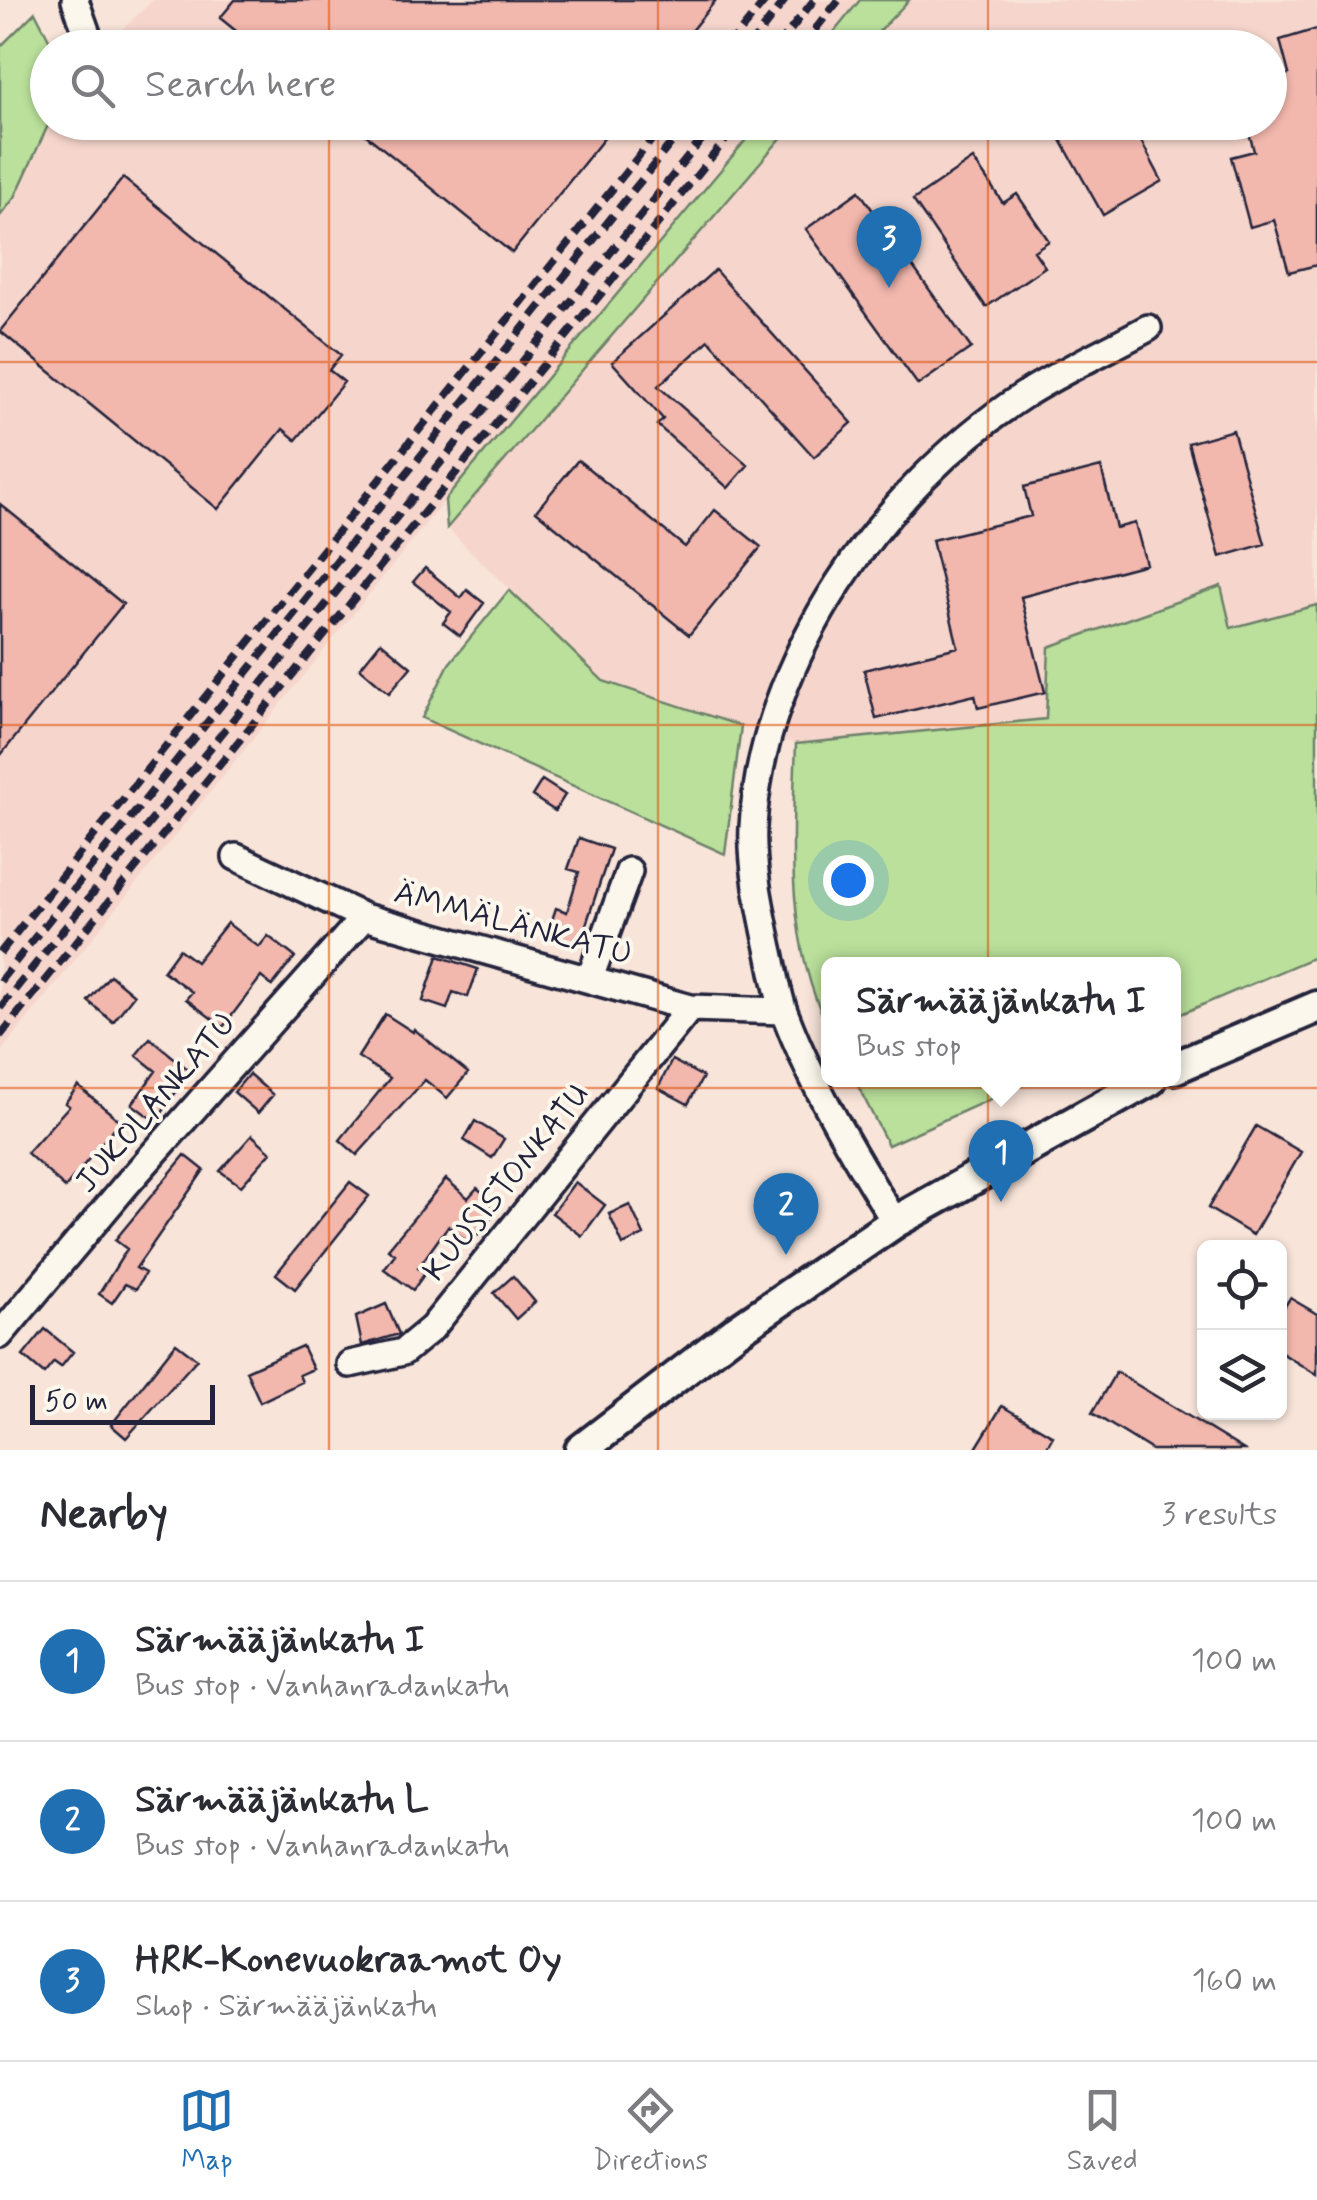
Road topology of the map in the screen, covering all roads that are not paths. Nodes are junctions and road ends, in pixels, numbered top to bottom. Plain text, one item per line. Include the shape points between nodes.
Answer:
1 (75, 0) edge
2 (86, 30) edge
3 (1148, 328) dead end
4 (236, 858) dead end
5 (629, 871) dead end
6 (364, 917) junction
7 (590, 978) junction
8 (1317, 1006) edge
9 (690, 1008) junction
10 (784, 1011) junction
11 (1181, 1065) edge
12 (1137, 1087) edge
13 (896, 1222) junction
14 (0, 1336) edge
15 (350, 1364) dead end
16 (582, 1450) edge

1 - 2 street
3 - 10 street via 1020,398 927,475 858,554 797,653 764,755 752,829
4 - 6 street, ÄMMÄLÄNKATU
5 - 7 street
6 - 7 street, ÄMMÄLÄNKATU
6 - 14 street, JUKOLANKATU
7 - 9 street, ÄMMÄLÄNKATU
8 - 11 street
9 - 10 street, ÄMMÄLÄNKATU
9 - 15 street, KUUSISTONKATU via 432,1328 403,1352
10 - 13 street via 820,1092
12 - 13 street
13 - 16 street via 736,1331

